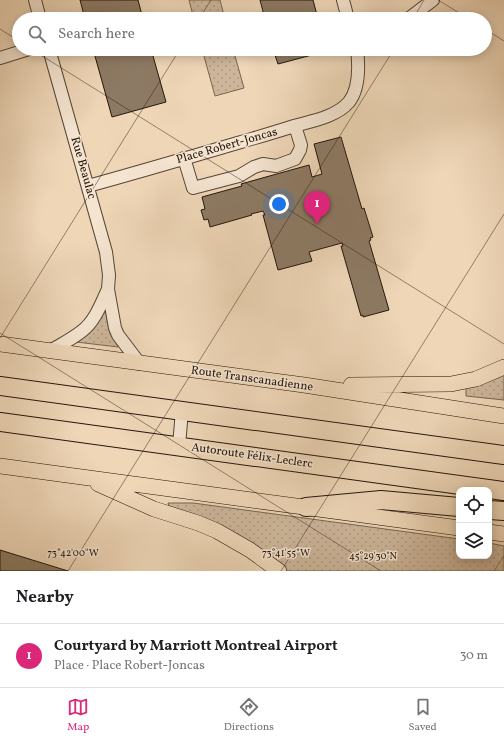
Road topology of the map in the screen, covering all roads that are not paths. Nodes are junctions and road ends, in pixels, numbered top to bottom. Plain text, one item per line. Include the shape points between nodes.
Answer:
1 (35, 0) edge
2 (343, 0) edge
3 (433, 0) edge
4 (38, 12) edge
5 (346, 12) edge
6 (417, 12) edge
7 (12, 54) edge
8 (51, 56) edge
9 (358, 56) edge
10 (0, 58) edge
11 (296, 126) junction
12 (184, 158) junction
13 (88, 186) junction
14 (108, 289) junction
15 (0, 344) edge
16 (50, 351) junction
17 (140, 364) junction
18 (504, 367) edge
19 (304, 385) junction
20 (0, 386) edge
21 (182, 410) junction
22 (504, 416) edge
23 (0, 422) edge
24 (179, 446) junction
25 (504, 455) edge
26 (0, 466) edge
27 (82, 478) junction
28 (504, 491) edge
29 (306, 507) junction
30 (456, 507) edge
31 (492, 510) edge
32 (504, 511) edge
33 (456, 528) edge
34 (492, 532) edge
35 (504, 534) edge
36 (279, 571) edge

1 - 4 street
2 - 5 street
3 - 6 street
7 - 10 street
8 - 13 street, Rue Beaulac
9 - 11 street, Place Robert-Joncas via 356,89 349,102 322,118
11 - 12 street, Place Robert-Joncas
11 - 12 street via 300,140 298,156 276,166 254,166 239,176 194,188
12 - 13 street, Place Robert-Joncas
13 - 14 street, Rue Beaulac via 108,262
14 - 16 street, Rue Beaulac via 87,327
14 - 17 street, Rue Beaulac via 118,336
15 - 16 main road, Route Transcanadienne
16 - 17 main road, Route Transcanadienne
17 - 19 main road, Route Transcanadienne
18 - 19 main road via 476,379 451,384
19 - 22 main road, Route Transcanadienne
20 - 21 highway
21 - 24 street
21 - 25 highway
23 - 24 highway, Autoroute Félix-Leclerc
24 - 28 highway, Autoroute Félix-Leclerc
26 - 27 main road
27 - 29 main road
27 - 36 main road via 154,509 217,531
29 - 30 highway via 381,500
29 - 33 main road
31 - 32 highway
34 - 35 main road

